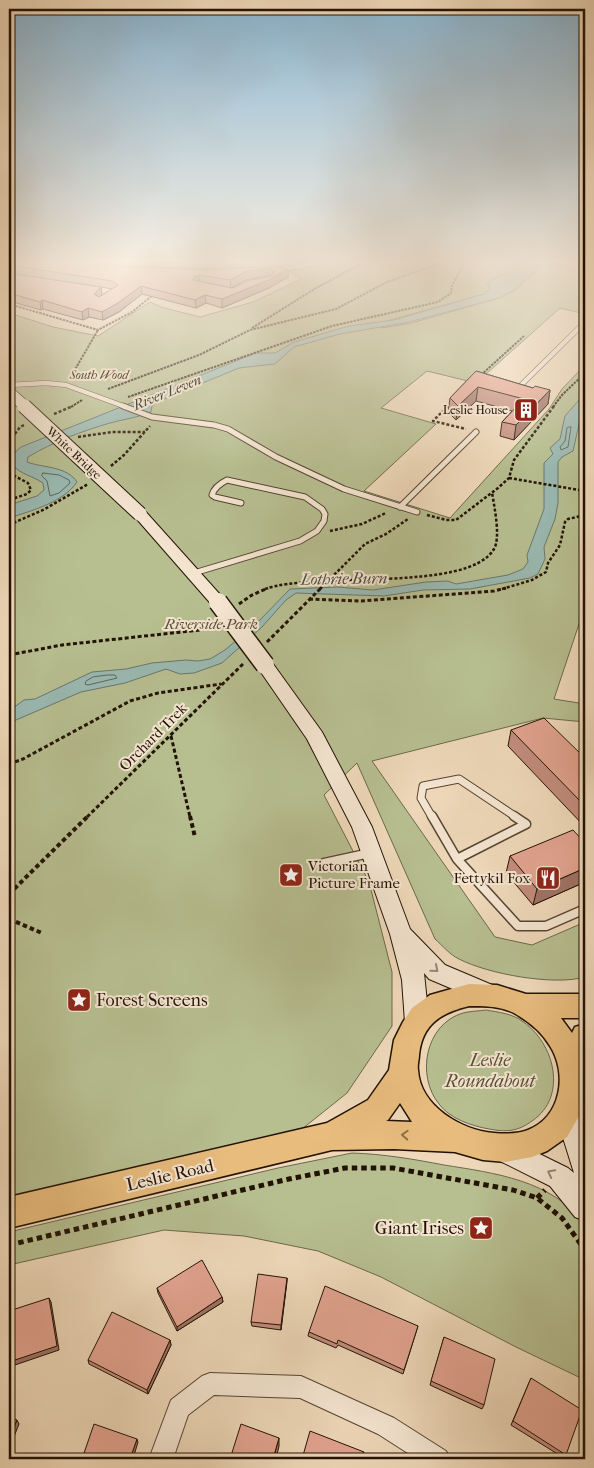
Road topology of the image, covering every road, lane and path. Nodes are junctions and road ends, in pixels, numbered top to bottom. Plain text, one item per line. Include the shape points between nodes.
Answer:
1 (97, 332) edge
2 (247, 332) edge
3 (317, 332) edge
4 (575, 332) edge
5 (524, 336) dead end
6 (74, 369) dead end
7 (585, 373) edge
8 (479, 376) edge
9 (9, 385) edge
10 (9, 392) edge
11 (513, 393) edge
12 (91, 394) junction
13 (453, 401) edge
14 (114, 402) junction
15 (585, 428) edge
16 (145, 432) dead end
17 (476, 432) joint
18 (74, 438) dead end
19 (585, 460) edge
20 (9, 473) edge
21 (509, 478) junction
22 (585, 487) edge
23 (584, 491) edge
24 (492, 492) junction
25 (9, 500) edge
26 (241, 503) dead end
27 (400, 507) junction
28 (417, 512) junction
29 (140, 514) joint
30 (585, 515) edge
31 (317, 531) junction
32 (194, 573) junction
33 (328, 580) junction
34 (309, 599) junction
35 (218, 602) joint
36 (235, 608) dead end
37 (216, 624) dead end
38 (264, 644) dead end
39 (9, 655) edge
40 (245, 662) dead end
41 (222, 684) junction
42 (171, 736) junction
43 (9, 764) edge
44 (195, 837) dead end
45 (372, 853) junction
46 (457, 859) junction
47 (324, 863) dead end
48 (9, 894) edge
49 (585, 909) edge
50 (9, 919) edge
51 (42, 933) dead end
52 (402, 934) junction
53 (491, 995) junction
54 (525, 1006) junction
55 (585, 1006) edge
56 (417, 1022) junction
57 (585, 1036) edge
58 (572, 1061) junction
59 (404, 1073) junction
60 (568, 1112) junction
61 (332, 1136) junction
62 (454, 1138) junction
63 (503, 1149) junction
64 (585, 1169) edge
65 (585, 1207) edge
66 (9, 1213) edge
67 (9, 1245) edge
68 (585, 1250) edge
69 (161, 1459) edge
70 (438, 1459) edge

1 - 6 path
2 - 12 path via 190,359
3 - 14 path
4 - 11 lane
5 - 8 path
7 - 21 path via 562,395 526,442 514,460
9 - 12 lane via 66,385
10 - 29 main road, White Bridge, bridge
12 - 14 lane
13 - 17 path via 433,420
14 - 27 lane via 148,416 228,429 276,457 344,489
15 - 19 path via 582,450
16 - 18 path via 90,434
17 - 27 lane
20 - 25 path via 28,483 31,490
21 - 23 path
21 - 24 path
22 - 23 path
24 - 28 path via 456,520
24 - 33 path via 496,540 494,550 484,559 458,571 424,576
26 - 31 lane via 212,493 227,480 299,495 313,502 325,514 322,527
27 - 28 lane
27 - 31 path via 362,524
28 - 33 path via 365,544
29 - 32 main road
30 - 34 path via 565,522 560,545 546,572 532,580 494,591 361,601
31 - 32 lane via 300,541
32 - 35 main road
33 - 34 path
33 - 36 path via 297,581 263,589
34 - 38 path
35 - 45 main road, bridge via 315,737
37 - 39 path via 200,630 62,645
40 - 41 path, Orchard Trek
41 - 42 path, Orchard Trek
41 - 43 path via 158,692 130,701 23,760
42 - 44 path
42 - 48 path, Orchard Trek
45 - 47 lane
45 - 52 main road
46 - 46 lane via 421,798 423,786 459,779 526,824
46 - 49 lane via 518,926 546,926
50 - 51 path
52 -> 53 main road via 437,972
52 - 56 main road via 414,980
53 - 54 main road
53 - 56 main road via 449,999 431,1008
54 - 55 main road
54 - 58 main road via 546,1020 562,1039
56 - 59 main road via 403,1054
57 - 58 main road
58 - 60 main road via 575,1087
59 - 61 main road via 378,1110
59 - 62 main road via 412,1098 430,1121
60 - 63 main road via 553,1131 530,1144
60 - 64 main road
62 -> 61 main road
61 - 66 main road, Leslie Road
62 - 63 main road via 478,1147
65 -> 63 main road via 559,1177
67 - 68 path via 289,1179 345,1168 393,1168 513,1190 537,1198 562,1218
69 - 70 street via 179,1408 210,1384 301,1387 386,1426

